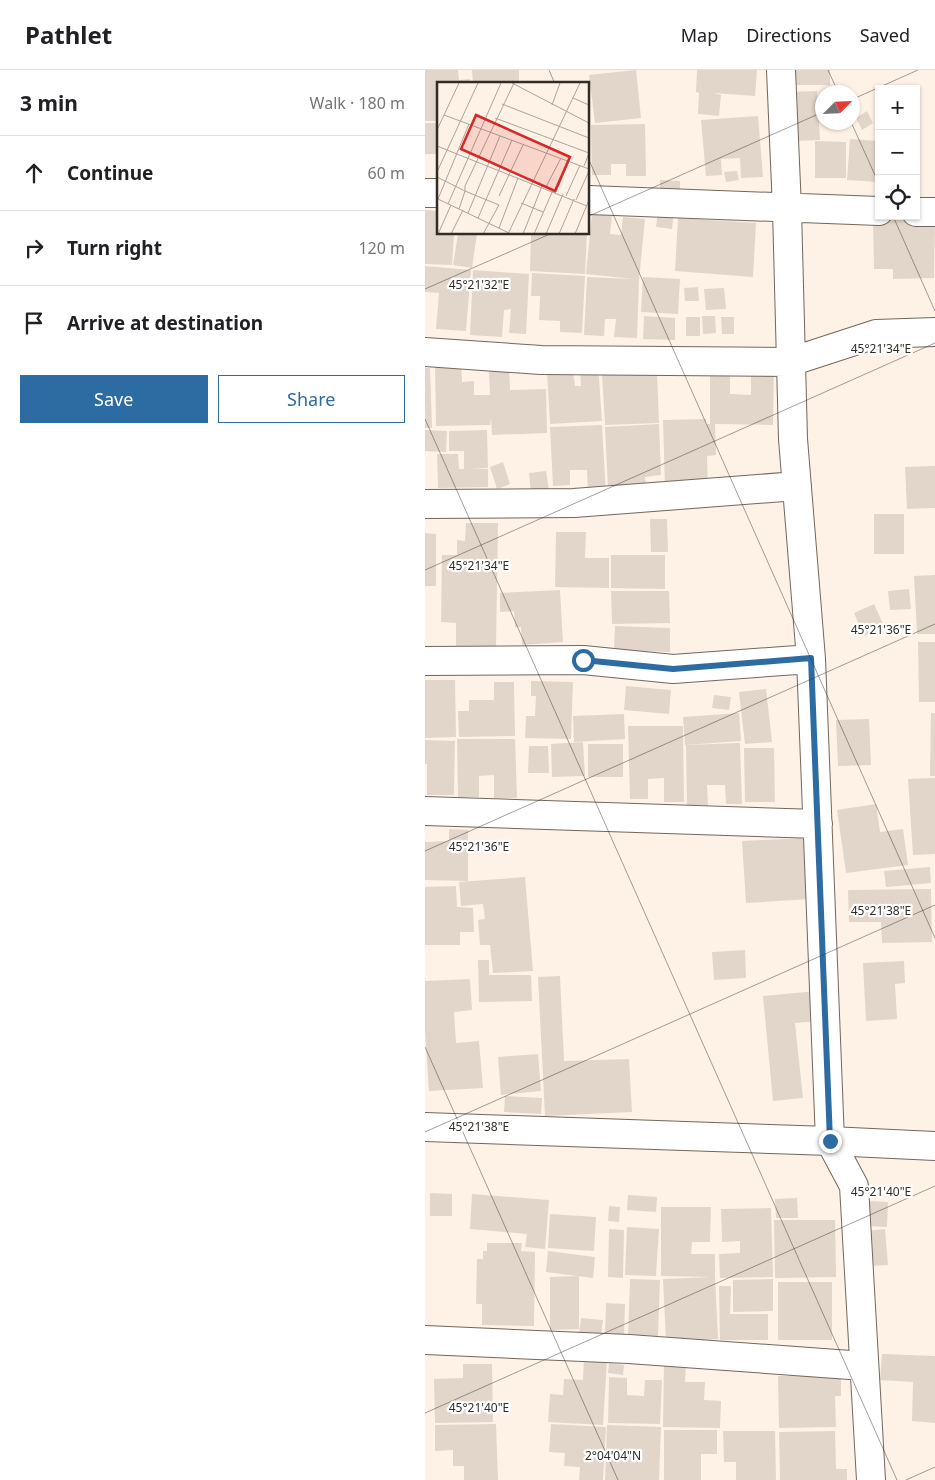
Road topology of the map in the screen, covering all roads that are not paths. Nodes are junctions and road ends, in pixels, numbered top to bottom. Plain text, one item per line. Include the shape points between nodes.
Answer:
1 (781, 70) edge
2 (590, 200) edge
3 (787, 208) junction
4 (875, 211) edge
5 (920, 212) edge
6 (935, 212) edge
7 (935, 332) edge
8 (425, 352) edge
9 (790, 362) junction
10 (797, 486) junction
11 (425, 504) edge
12 (811, 658) junction
13 (425, 662) edge
14 (425, 811) edge
15 (818, 824) junction
16 (425, 1127) edge
17 (830, 1141) junction
18 (935, 1146) edge
19 (425, 1340) edge
20 (864, 1366) junction
21 (871, 1480) edge

1 - 3 street
2 - 3 street
3 - 4 street
3 - 9 street
5 - 6 street
7 - 9 street via 876,334
8 - 9 street via 541,360
9 - 10 street
10 - 11 street via 574,503
10 - 12 street
12 - 13 street via 673,669 583,660
12 - 15 street
14 - 15 street
15 - 17 street
16 - 17 street
17 - 18 street
17 - 20 street via 854,1186
19 - 20 street via 629,1349
20 - 21 street

